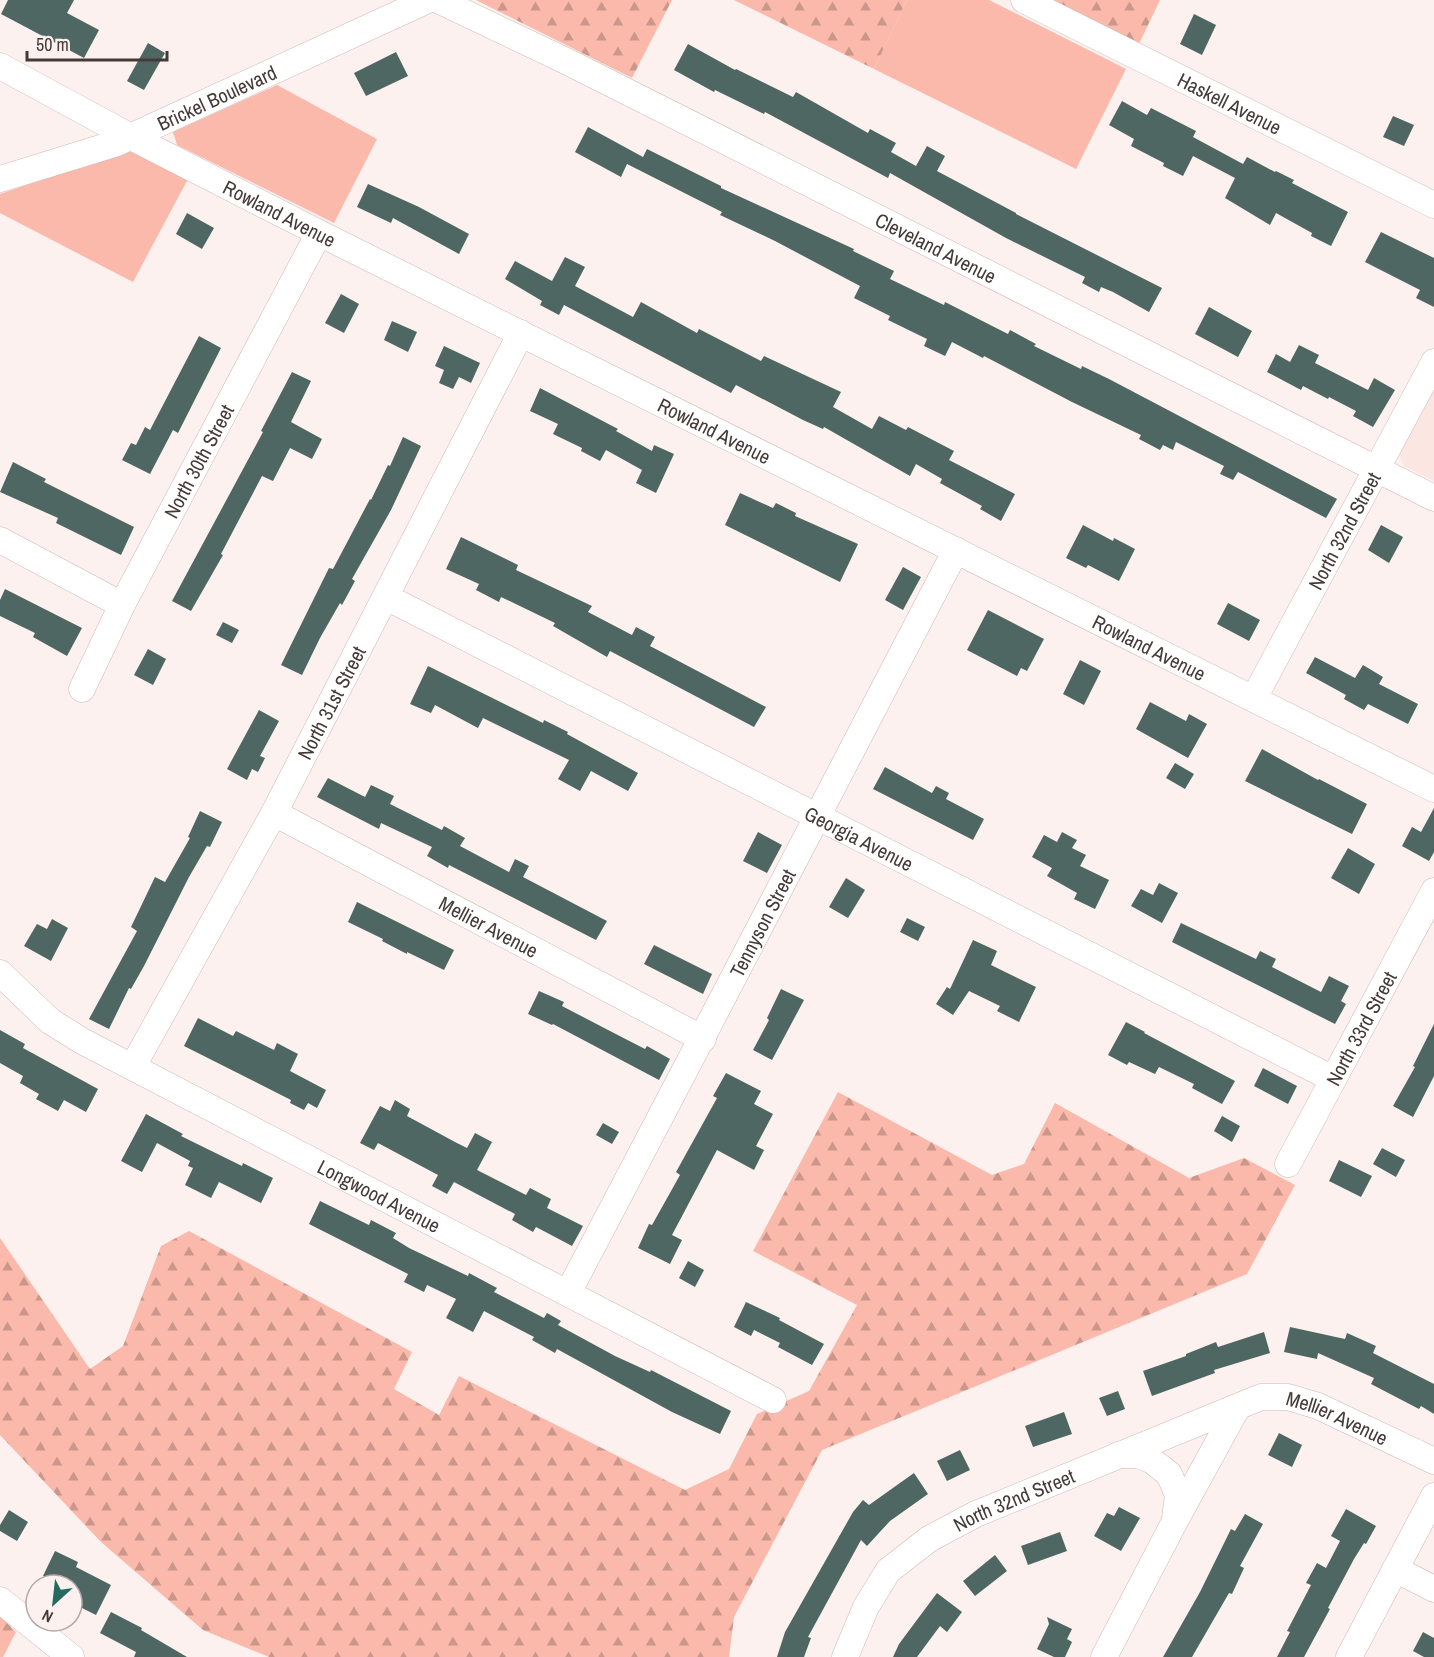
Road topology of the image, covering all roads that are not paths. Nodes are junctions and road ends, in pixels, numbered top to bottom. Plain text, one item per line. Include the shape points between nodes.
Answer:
1 (428, 0) edge
2 (438, 0) edge
3 (1024, 0) edge
4 (0, 66) edge
5 (131, 136) junction
6 (0, 179) edge
7 (1434, 206) edge
8 (319, 233) junction
9 (521, 333) junction
10 (1434, 362) edge
11 (1377, 469) junction
12 (1434, 498) edge
13 (0, 540) edge
14 (956, 550) junction
15 (386, 597) junction
16 (122, 605) junction
17 (82, 689) dead end
18 (1254, 698) junction
19 (1434, 789) edge
20 (274, 813) junction
21 (817, 815) junction
22 (1434, 891) edge
23 (0, 973) edge
24 (703, 1039) junction
25 (133, 1066) junction
26 (1333, 1078) junction
27 (1288, 1164) dead end
28 (568, 1293) junction
29 (773, 1400) dead end
30 (1236, 1408) junction
31 (1117, 1455) junction
32 (1434, 1461) edge
33 (1434, 1496) edge
34 (1175, 1521) junction
35 (1395, 1569) junction
36 (1434, 1588) edge
37 (0, 1600) edge
38 (71, 1657) edge
39 (845, 1657) edge
40 (1104, 1657) edge
41 (1349, 1657) edge

1 - 5 street, Brickel Boulevard
2 - 11 street, Cleveland Avenue
3 - 7 street, Haskell Avenue
4 - 5 street, Rowland Avenue
5 - 6 street, Brickel Boulevard
5 - 8 street, Rowland Avenue
8 - 9 street, Rowland Avenue
8 - 16 street, North 30th Street
9 - 14 street, Rowland Avenue
9 - 15 street, North 31st Street
10 - 11 street, North 32nd Street
11 - 12 street, Cleveland Avenue
11 - 18 street, North 32nd Street
13 - 16 street
14 - 18 street, Rowland Avenue
14 - 21 street, Tennyson Street
15 - 20 street, North 31st Street
15 - 21 street, Georgia Avenue
16 - 17 street, North 30th Street
18 - 19 street, Rowland Avenue
20 - 24 street, Mellier Avenue
20 - 25 street, North 31st Street
21 - 24 street, Tennyson Street
21 - 26 street, Georgia Avenue
22 - 26 street, North 33rd Street
23 - 25 street, Longwood Avenue via 50,1021
24 - 28 street, Tennyson Street
25 - 28 street, Longwood Avenue
26 - 27 street, North 33rd Street
28 - 29 street, Longwood Avenue
30 - 31 street, North 32nd Street
30 - 32 street, Mellier Avenue via 1261,1398 1288,1397 1318,1406
30 - 34 street
31 - 34 street via 1138,1455 1169,1474 1178,1495
31 - 39 street, North 32nd Street via 976,1514 920,1546 888,1572 866,1607
33 - 35 street
34 - 40 street
35 - 36 street
35 - 41 street
37 - 38 street

